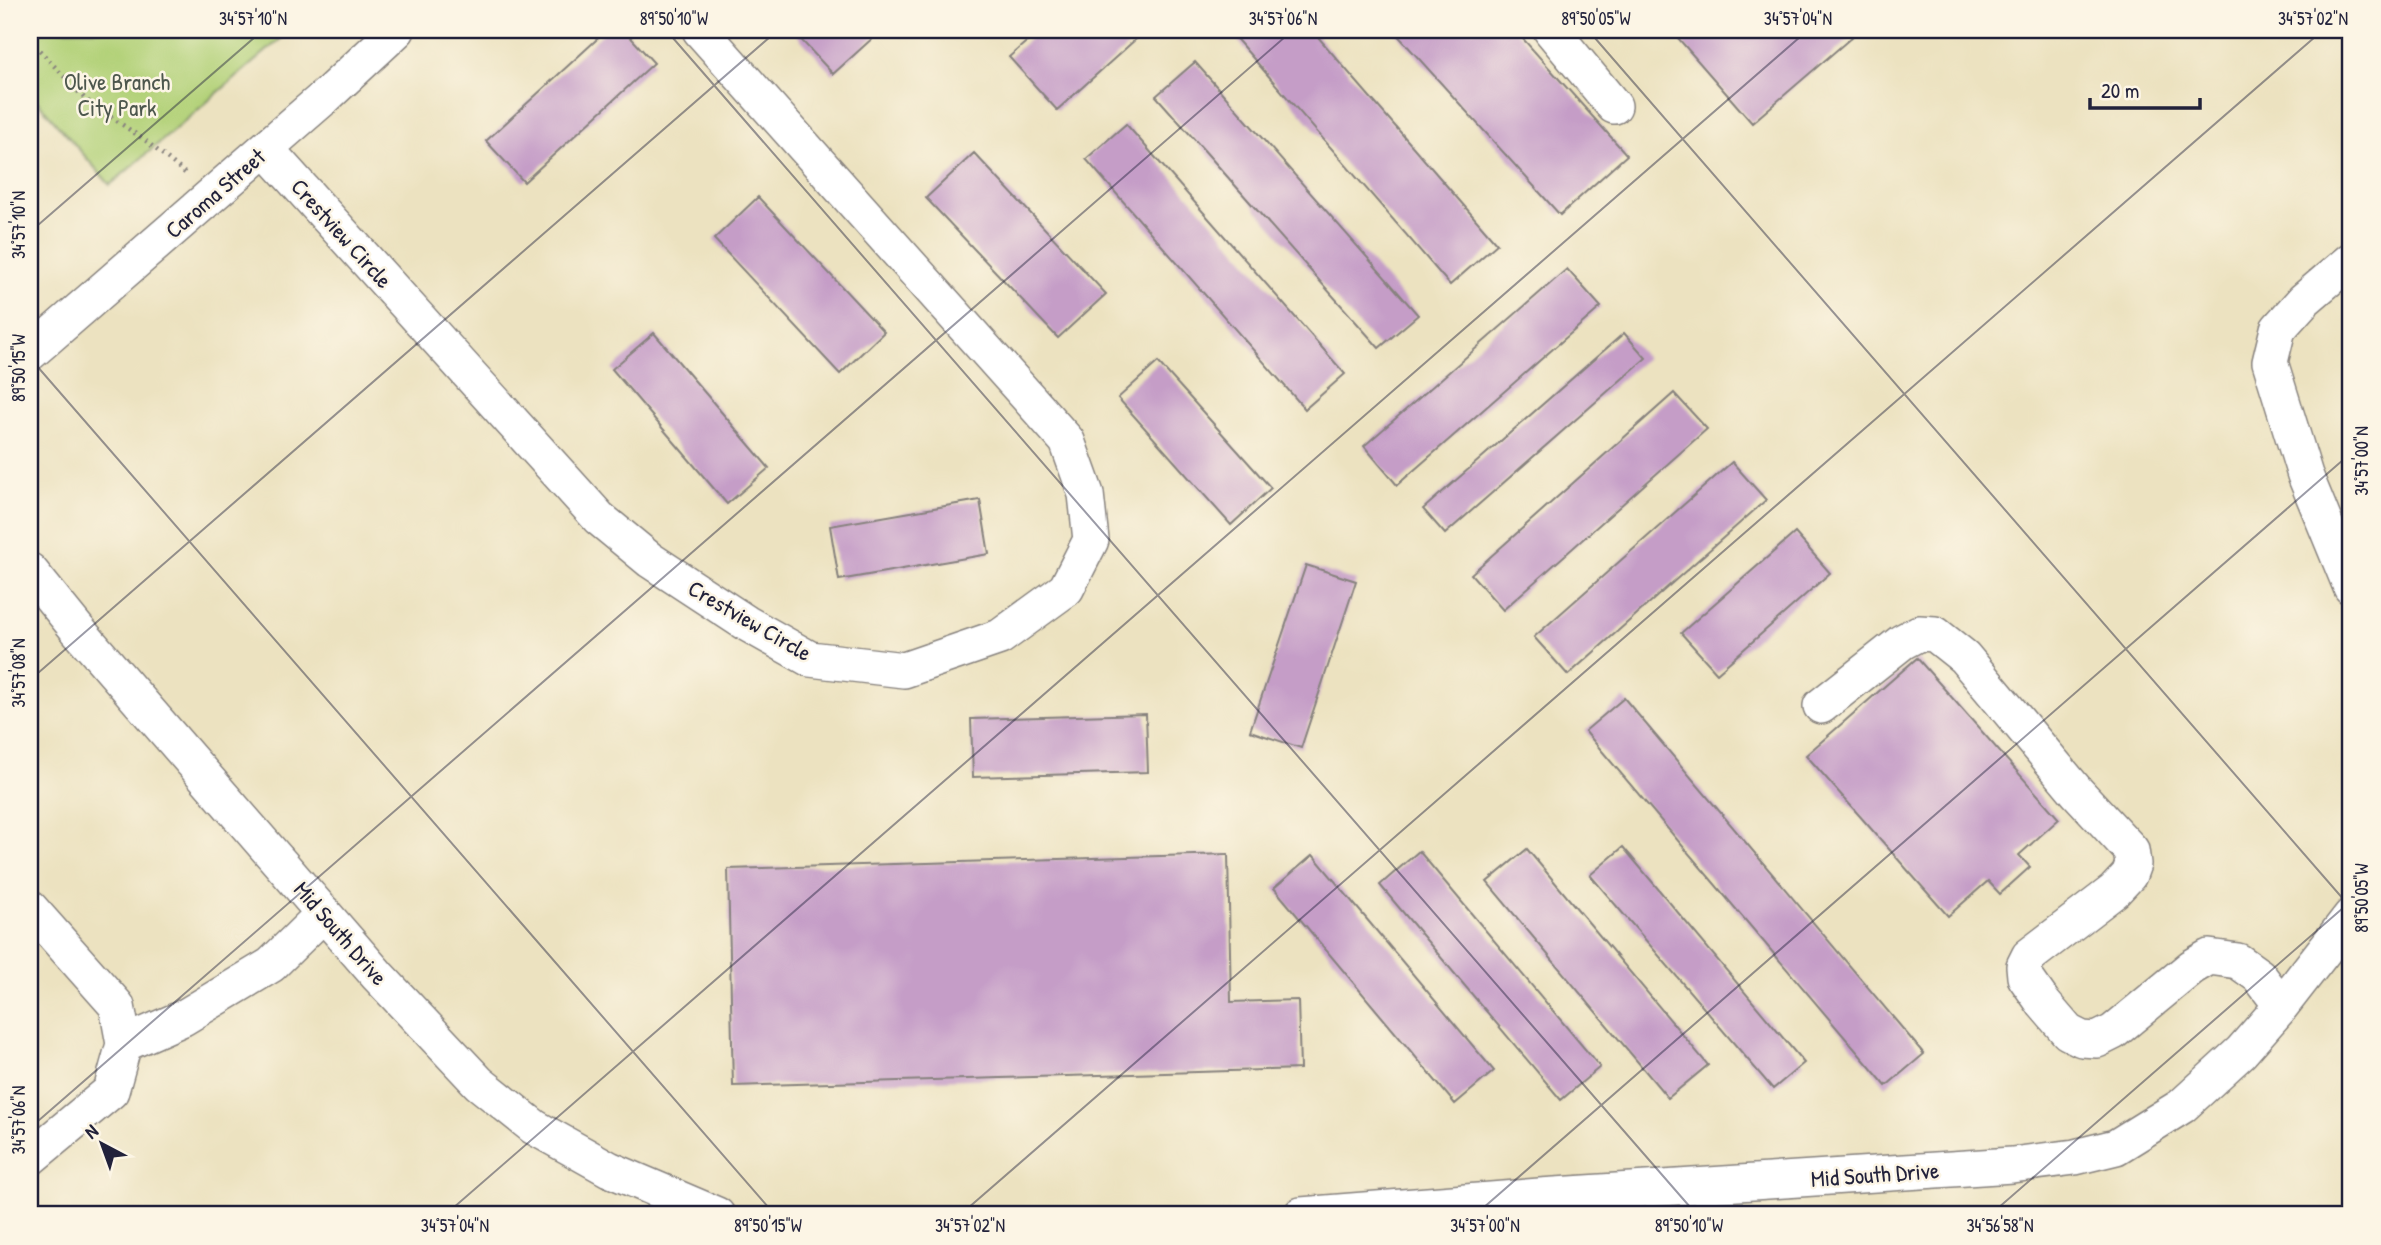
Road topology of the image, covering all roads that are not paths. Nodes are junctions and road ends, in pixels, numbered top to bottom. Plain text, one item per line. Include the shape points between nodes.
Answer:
1 (397, 30) edge
2 (700, 30) edge
3 (1551, 30) edge
4 (1615, 106) dead end
5 (266, 149) junction
6 (2351, 260) edge
7 (30, 353) edge
8 (30, 571) edge
9 (2351, 587) edge
10 (1821, 706) dead end
11 (30, 908) edge
12 (324, 913) junction
13 (2351, 916) edge
14 (2281, 1005) junction
15 (124, 1044) junction
16 (30, 1158) edge
17 (717, 1215) edge
18 (1301, 1215) edge

1 - 5 street, Caroma Street
2 - 5 street, Crestview Circle via 1067,441 1086,494 1091,540 1066,589 1000,637 904,670 810,659 650,560 598,518
3 - 4 street
5 - 7 street, Caroma Street
6 - 9 street via 2278,329 2270,362 2305,475
8 - 12 street, Mid South Drive
10 - 14 street via 1902,642 1919,633 1935,634 1964,657 2131,850 2129,875 2029,956 2024,966 2025,977 2068,1032 2097,1040 2113,1032 2209,957 2238,961 2259,976
11 - 15 street via 117,1006
12 - 15 street via 271,965 183,1018
12 - 17 street, Mid South Drive via 454,1059 534,1127 609,1169
13 - 14 street, Mid South Drive
14 - 18 street, Mid South Drive via 2241,1052 2182,1106 2116,1147 2076,1157
15 - 16 street via 111,1091

